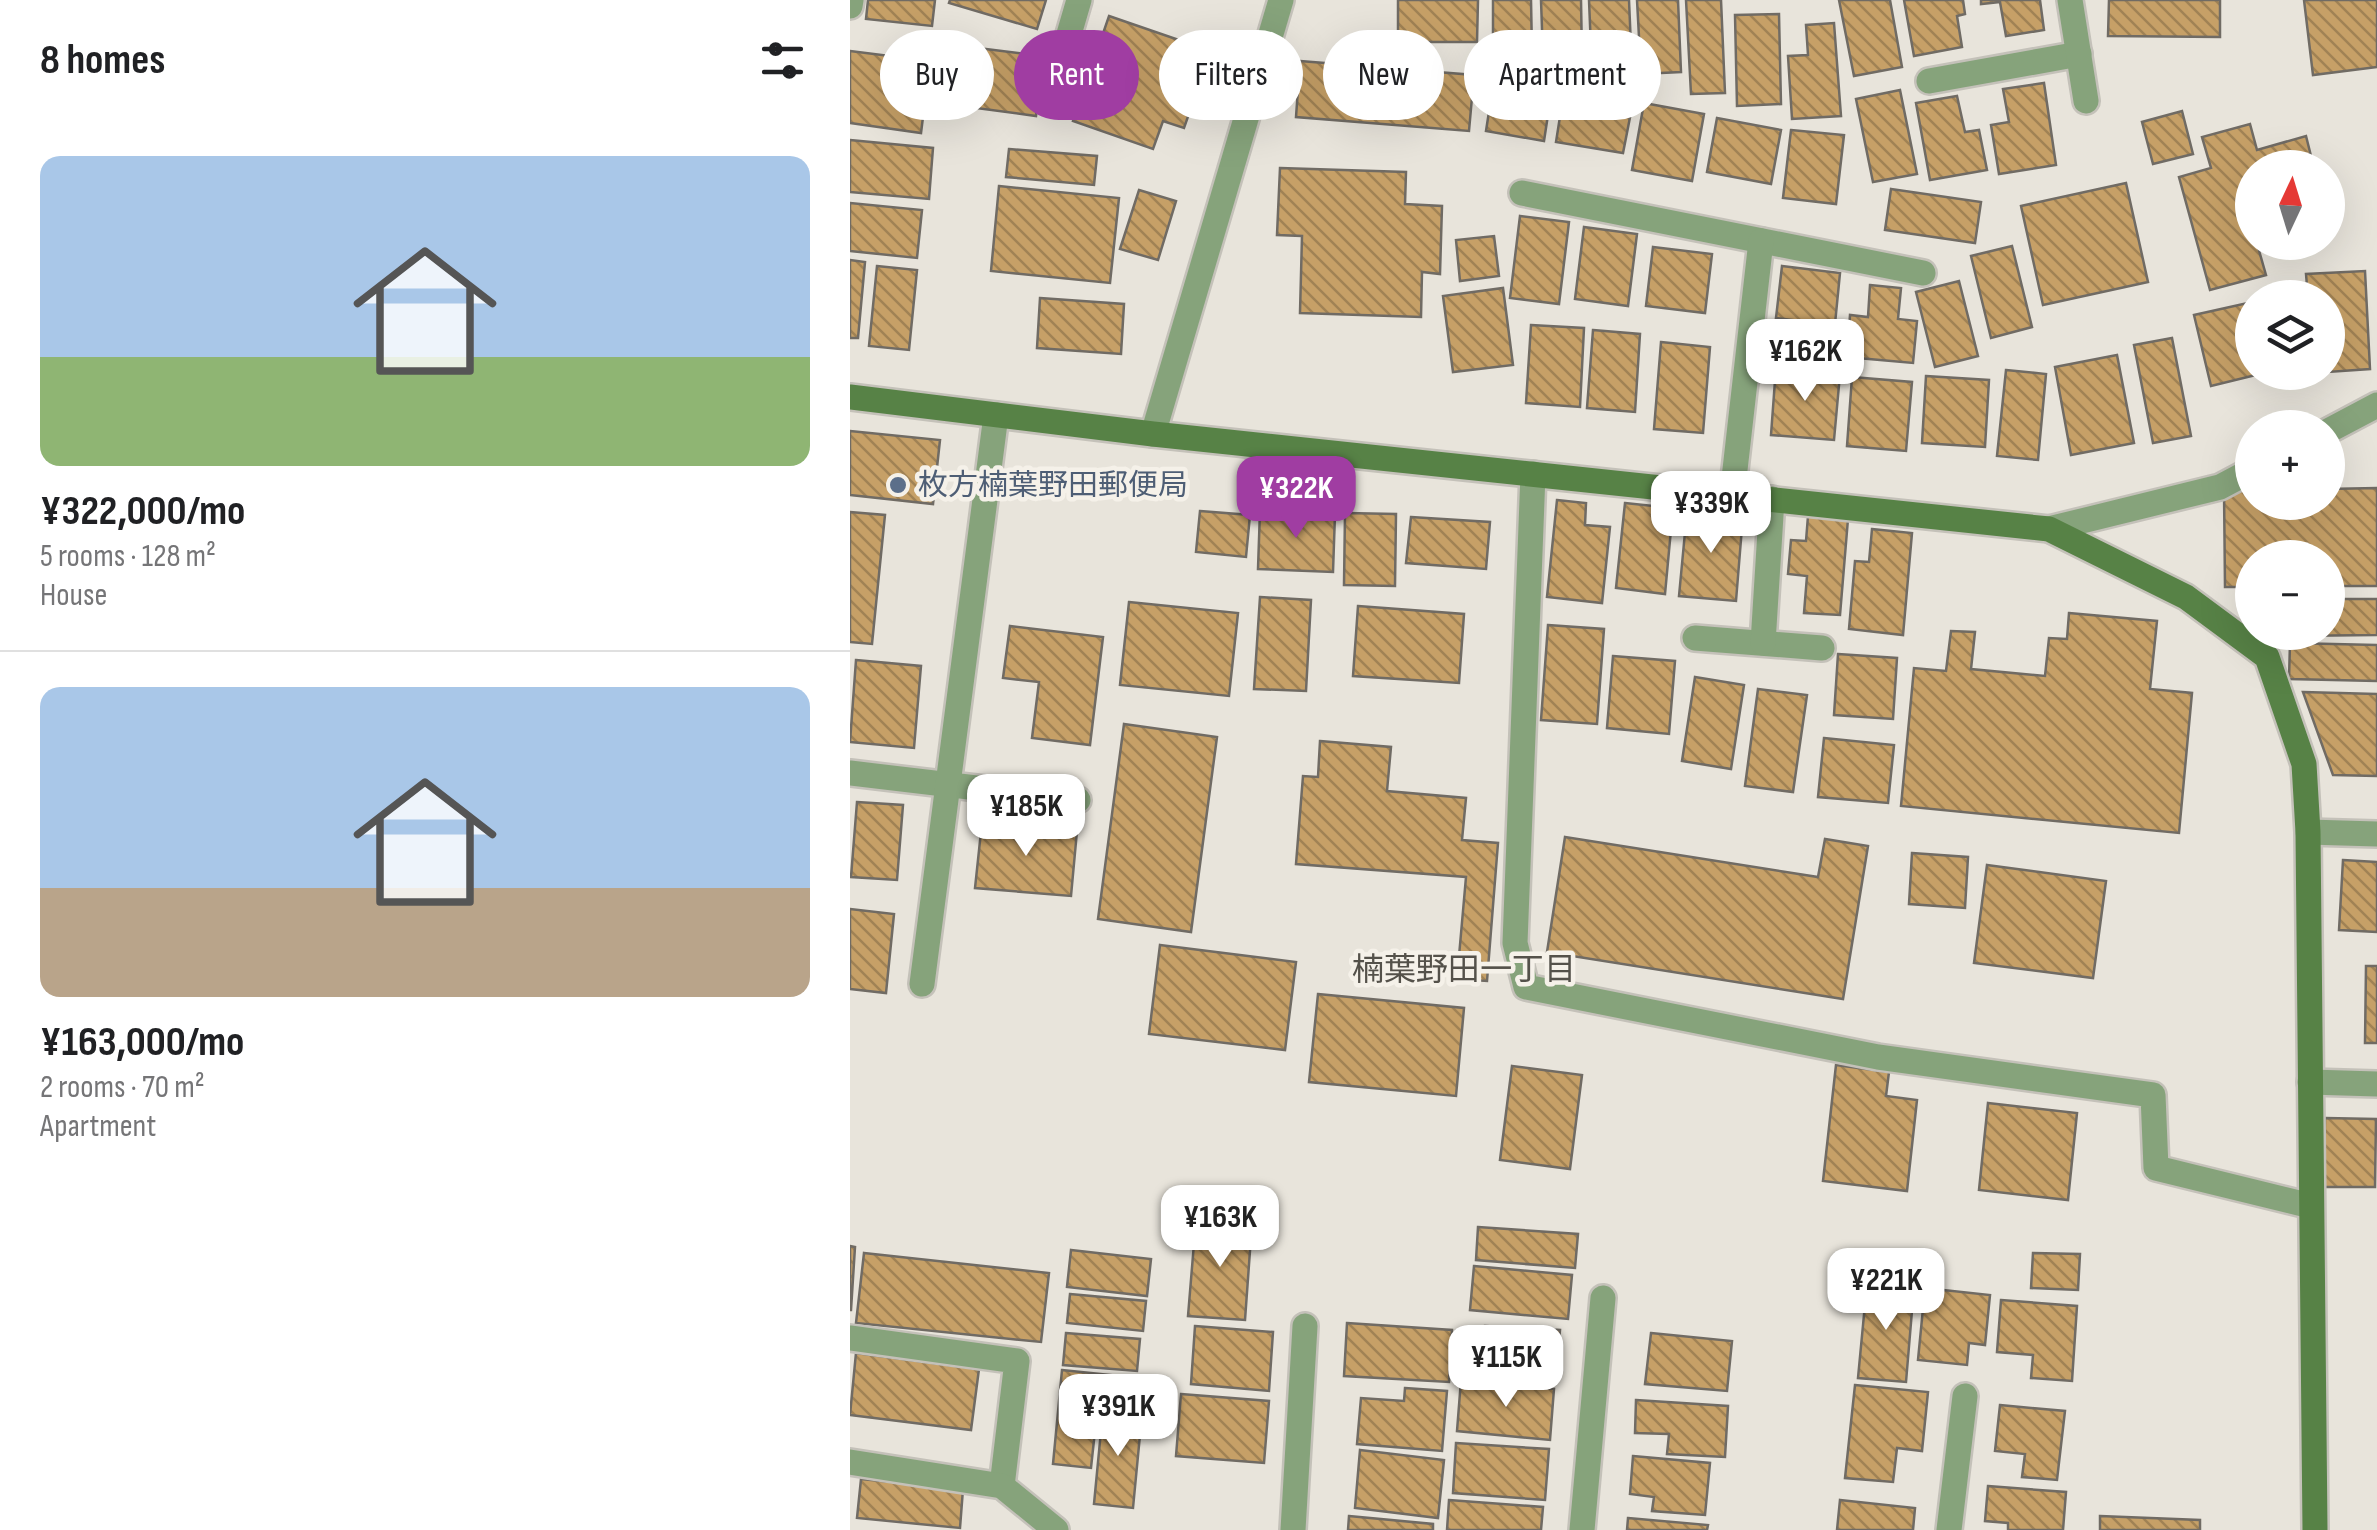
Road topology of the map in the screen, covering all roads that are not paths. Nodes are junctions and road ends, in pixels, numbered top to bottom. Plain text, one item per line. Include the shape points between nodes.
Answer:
1 (1079, 0) edge
2 (1281, 0) edge
3 (2070, 0) edge
4 (1070, 30) edge
5 (2079, 54) junction
6 (1930, 81) dead end
7 (2086, 101) dead end
8 (1522, 193) dead end
9 (1761, 241) junction
10 (1923, 273) dead end
11 (850, 398) edge
12 (2377, 405) edge
13 (996, 414) junction
14 (2345, 422) edge
15 (1153, 434) junction
16 (1534, 474) junction
17 (2235, 479) edge
18 (1732, 496) junction
19 (1772, 499) junction
20 (2049, 529) junction
21 (1694, 638) dead end
22 (1763, 643) junction
23 (1822, 648) dead end
24 (850, 773) edge
25 (947, 785) junction
26 (1078, 800) dead end
27 (2308, 832) junction
28 (2377, 834) edge
29 (922, 984) dead end
30 (2310, 1082) junction
31 (2377, 1084) edge
32 (2311, 1206) junction
33 (1603, 1298) dead end
34 (1305, 1326) dead end
35 (850, 1338) edge
36 (1964, 1396) dead end
37 (850, 1462) edge
38 (1002, 1486) junction
39 (1056, 1530) edge
40 (1294, 1530) edge
41 (1582, 1530) edge
42 (1949, 1530) edge
43 (2315, 1530) edge

1 - 4 street
2 - 15 street
3 - 5 street
5 - 6 street
5 - 7 street
8 - 9 street
9 - 10 street
9 - 18 street
11 - 13 street
12 - 14 street
13 - 15 street
13 - 25 street
15 - 16 street
16 - 18 street
16 - 32 street via 1515,943 1526,987 1878,1057 2154,1095 2156,1168
17 - 20 street
18 - 19 street
19 - 20 street
19 - 22 street
20 - 27 street via 2186,597 2267,657 2304,764
21 - 22 street
22 - 23 street
24 - 25 street
25 - 26 street
25 - 29 street
27 - 28 street
27 - 30 street
30 - 31 street
30 - 32 street
32 - 43 street
33 - 41 street
34 - 40 street
35 - 38 street via 1017,1361
36 - 42 street
37 - 38 street
38 - 39 street

